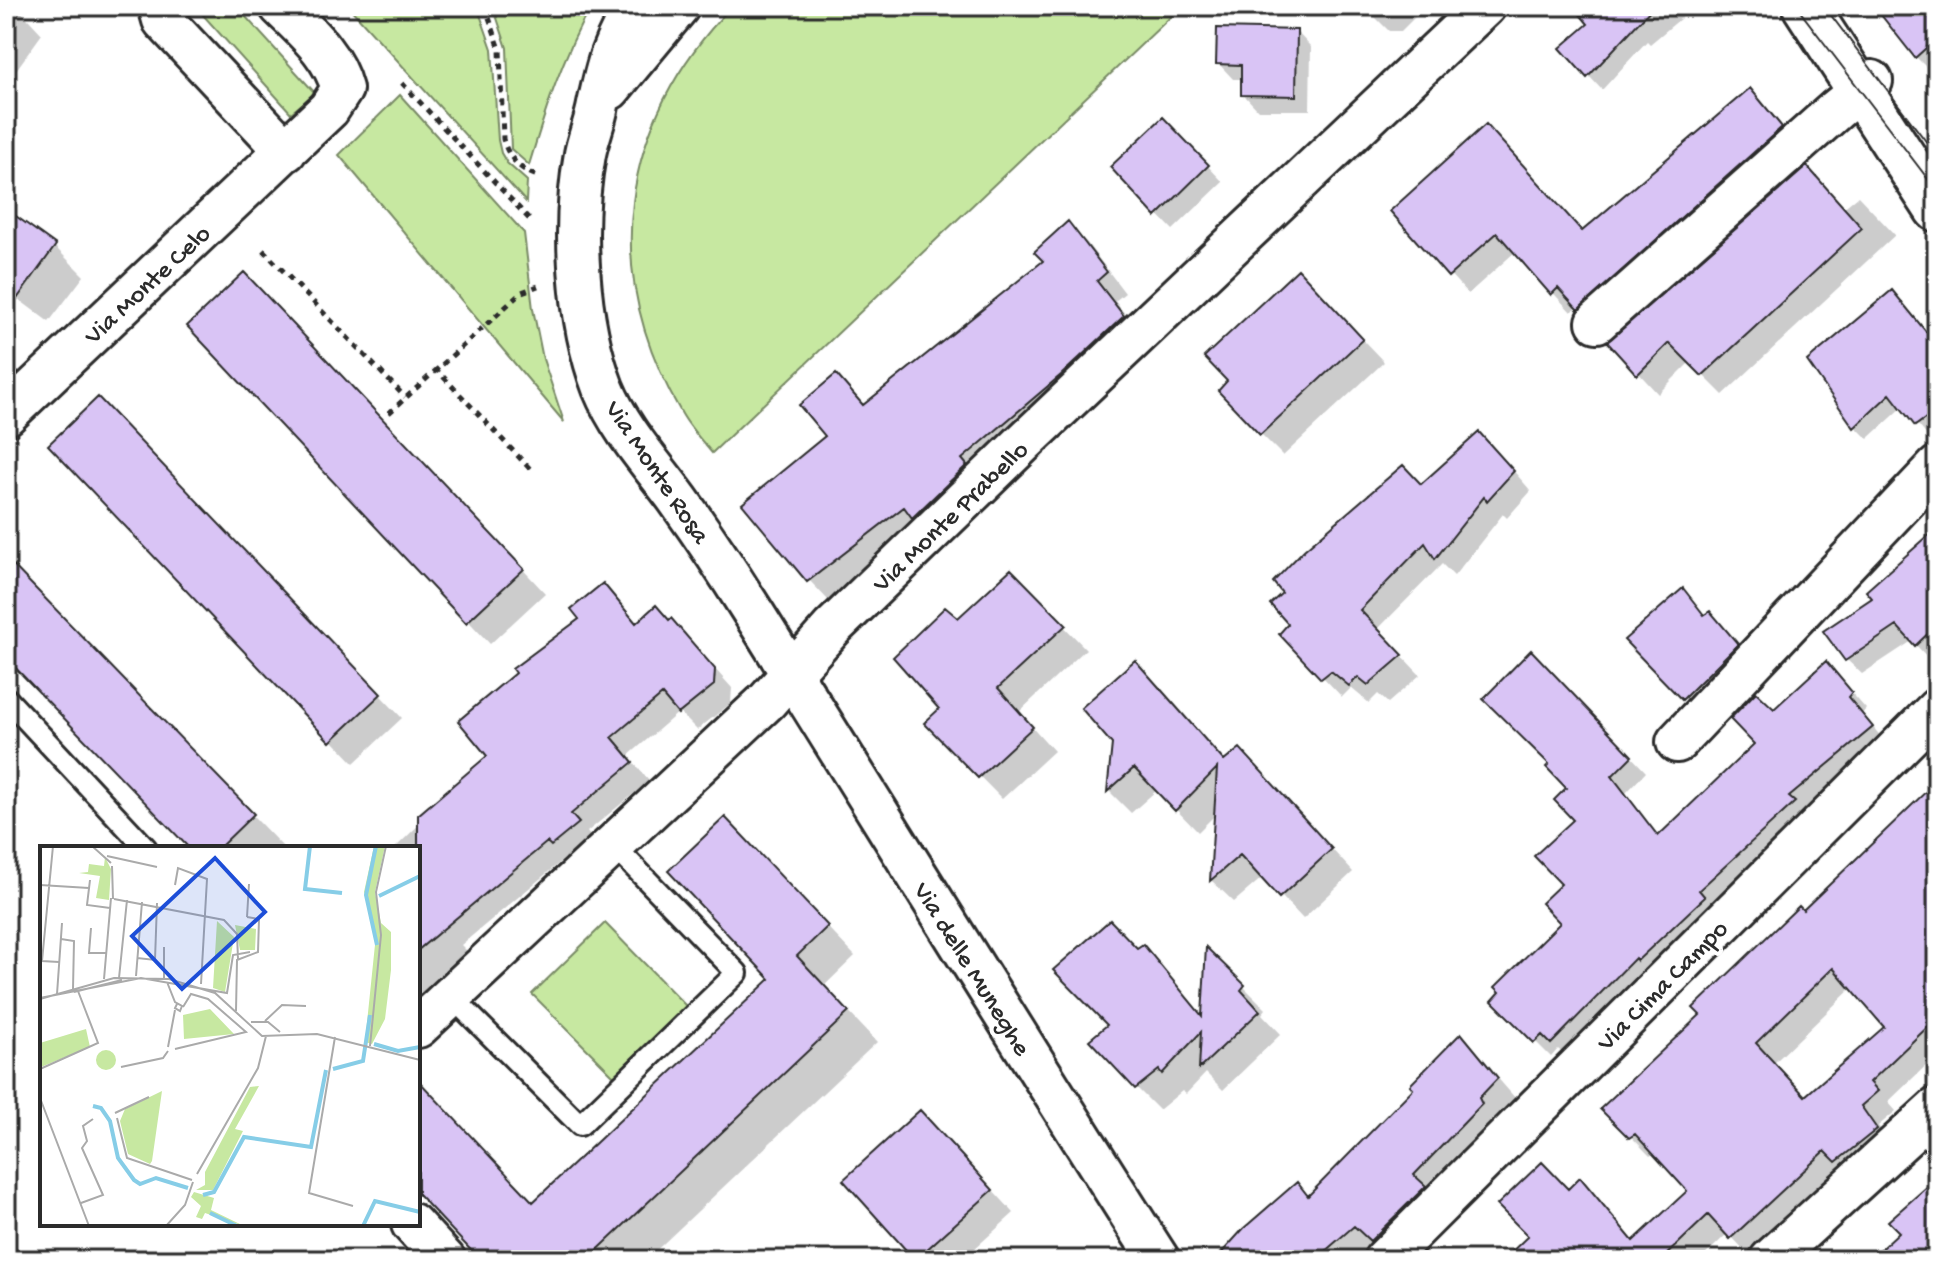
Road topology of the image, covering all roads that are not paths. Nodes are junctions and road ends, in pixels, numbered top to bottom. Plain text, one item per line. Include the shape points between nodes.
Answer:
1 (159, 6) edge
2 (280, 6) edge
3 (636, 6) edge
4 (679, 6) edge
5 (1485, 6) edge
6 (1805, 6) edge
7 (1813, 6) edge
8 (1866, 86) junction
9 (598, 105) junction
10 (286, 151) junction
11 (1931, 185) edge
12 (1597, 322) dead end
13 (6, 415) edge
14 (1937, 467) edge
15 (791, 675) junction
16 (6, 698) edge
17 (1937, 709) edge
18 (1677, 742) dead end
19 (613, 845) junction
20 (144, 846) edge
21 (451, 996) junction
22 (420, 1025) edge
23 (1937, 1108) edge
24 (414, 1226) edge
25 (445, 1260) edge
26 (1159, 1260) edge
27 (1384, 1260) edge
28 (1770, 1260) edge

1 - 10 street via 163,20
2 - 10 street, Via Monte Celo via 325,53 342,89
3 - 9 street, Via Monte Rosa via 611,52
4 - 9 street, Via Monte Rosa
5 - 15 street, Via Monte Prabello via 1022,444 832,628
6 - 8 street
7 - 8 street
8 - 11 street
8 - 12 street
9 - 15 street, Via Monte Rosa via 585,154 580,291 604,390
10 - 13 street, Via Monte Celo
14 - 18 street
15 - 19 street, Via Monte Prabello
15 - 26 street, Via delle Muneghe
16 - 20 lane
17 - 27 street, Via Cima Campo
19 - 21 street, Via Monte Prabello
19 - 21 lane via 737,973 580,1125
21 - 22 street, Via Monte Prabello
23 - 28 street
24 - 25 street

